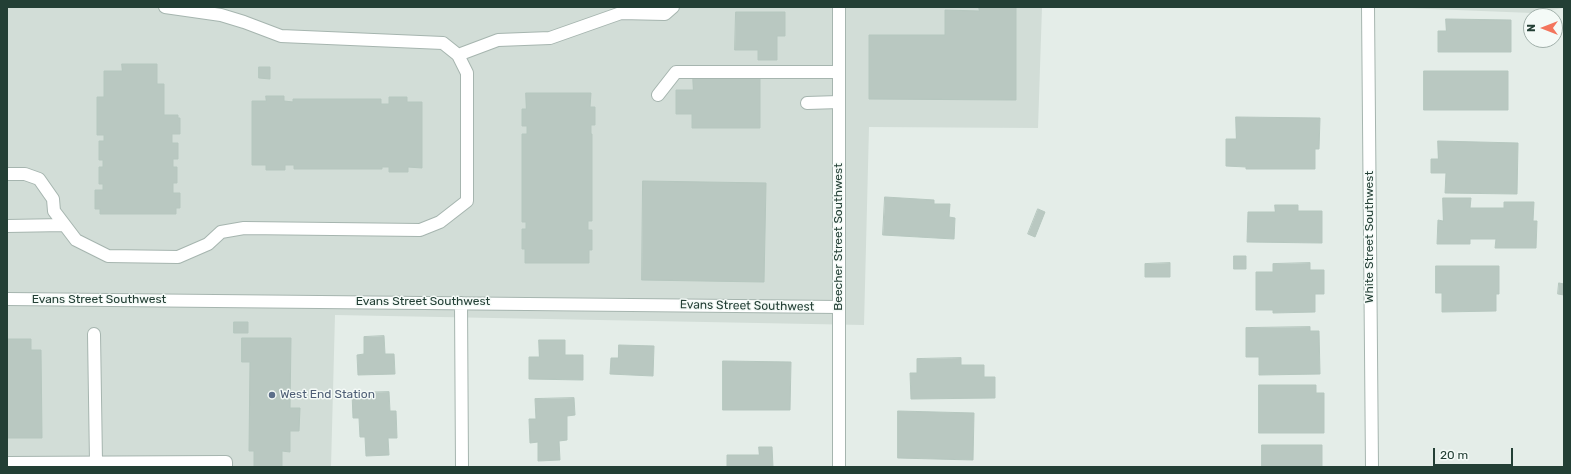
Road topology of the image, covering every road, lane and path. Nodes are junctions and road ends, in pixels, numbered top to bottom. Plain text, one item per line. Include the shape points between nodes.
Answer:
1 (165, 7) edge
2 (673, 7) edge
3 (839, 7) edge
4 (1368, 7) edge
5 (458, 55) junction
6 (839, 72) junction
7 (658, 95) dead end
8 (839, 102) junction
9 (807, 103) dead end
10 (7, 174) edge
11 (64, 225) junction
12 (7, 226) edge
13 (7, 299) edge
14 (461, 303) junction
15 (839, 307) junction
16 (94, 334) dead end
17 (7, 463) edge
18 (102, 464) edge
19 (226, 467) edge
20 (462, 467) edge
21 (839, 467) edge
22 (1372, 467) edge

1 - 5 street via 221,15 281,36 443,43
2 - 5 street via 665,14 620,13 550,38 498,40
3 - 6 street, Beecher Street Southwest
4 - 22 street, White Street Southwest
5 - 11 street via 467,73 467,201 440,222 420,230 244,228 222,232 208,244 178,257 108,256 76,240
6 - 7 street via 676,72
6 - 8 street, Beecher Street Southwest
8 - 9 street
8 - 15 street, Beecher Street Southwest
10 - 11 street via 25,174 38,179 53,199 54,211
11 - 12 street
13 - 14 street, Evans Street Southwest
14 - 15 street, Evans Street Southwest
14 - 20 street
15 - 21 street, Beecher Street Southwest
16 - 18 street
17 - 18 street
18 - 19 street via 226,462

